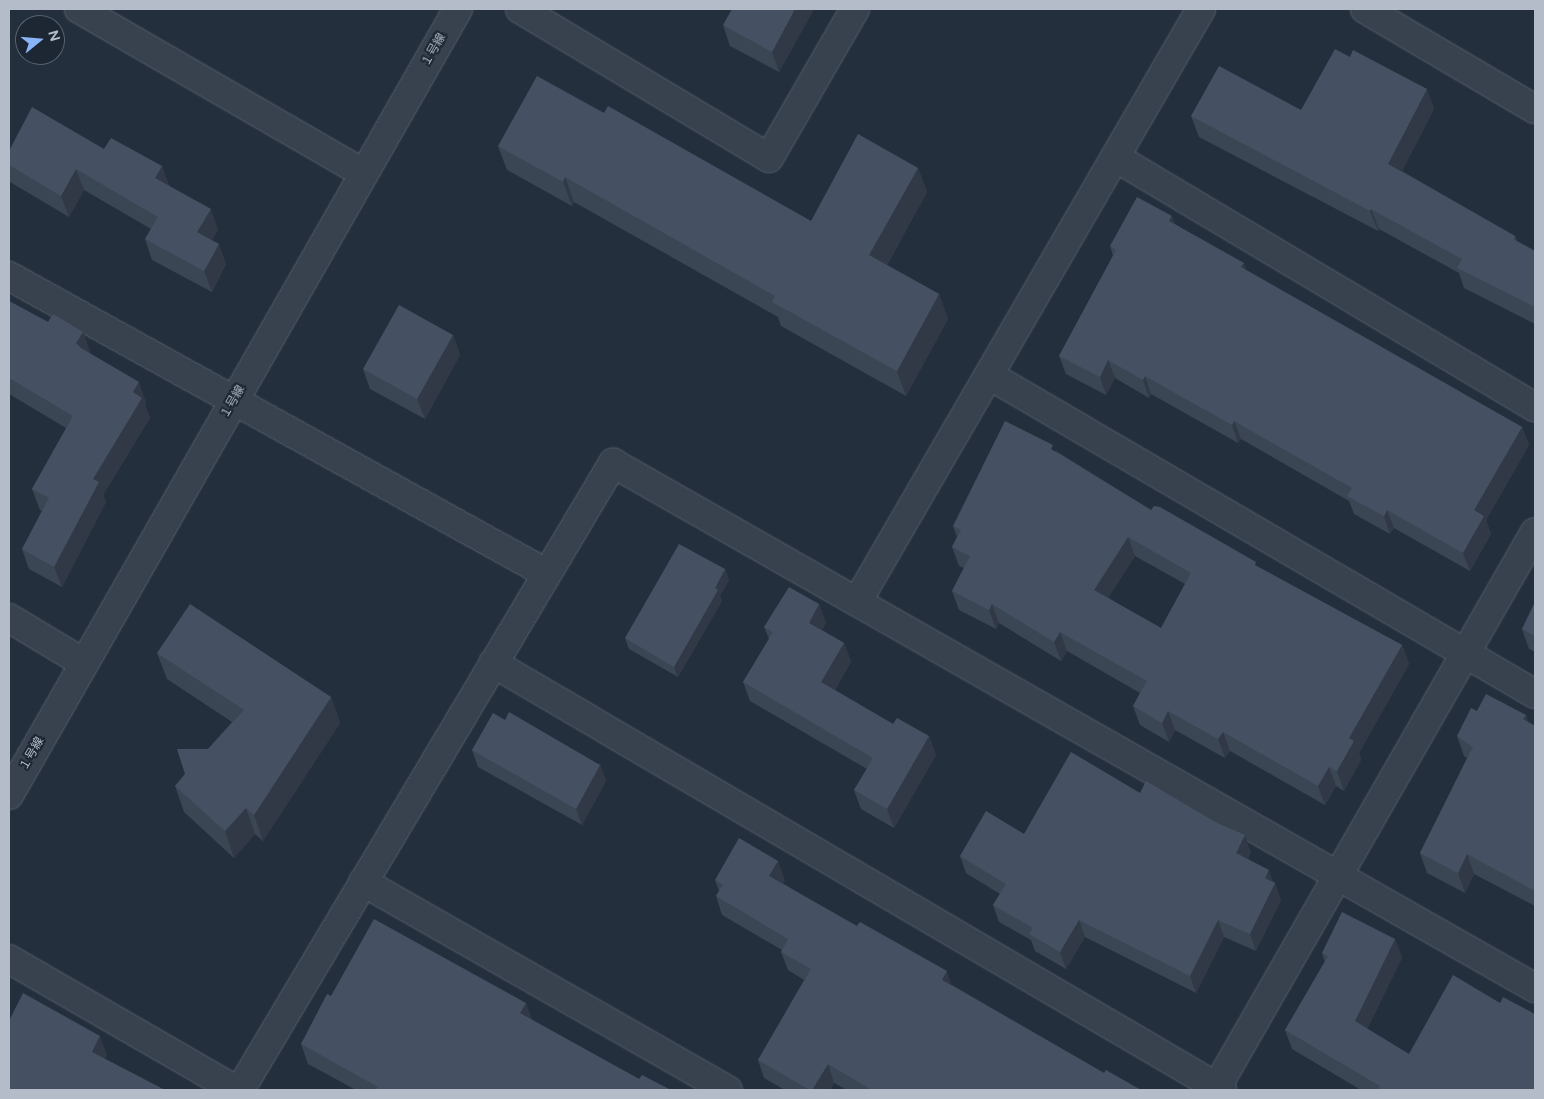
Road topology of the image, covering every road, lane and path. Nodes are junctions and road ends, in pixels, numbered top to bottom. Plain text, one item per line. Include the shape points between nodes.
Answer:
1 (79, 9) edge
2 (458, 9) edge
3 (520, 9) edge
4 (854, 9) edge
5 (1201, 9) edge
6 (1364, 9) edge
7 (1535, 109) edge
8 (1115, 158) junction
9 (363, 173) junction
10 (9, 276) edge
11 (989, 374) junction
12 (233, 403) junction
13 (1535, 407) edge
14 (1535, 532) edge
15 (546, 573) junction
16 (857, 602) junction
17 (9, 618) edge
18 (1466, 654) junction
19 (84, 663) junction
20 (493, 663) junction
21 (1535, 694) edge
22 (9, 795) edge
23 (1338, 874) junction
24 (363, 882) junction
25 (9, 959) edge
26 (1535, 988) edge
27 (1218, 1089) edge
28 (236, 1090) edge
29 (240, 1090) edge
30 (728, 1090) edge

1 - 9 street
2 - 9 street, １号線
3 - 4 street via 770,158
5 - 8 street
6 - 7 street
8 - 11 street
8 - 13 street
9 - 12 street, １号線
10 - 12 street
11 - 16 street
11 - 18 street
12 - 15 street
12 - 19 street, １号線
14 - 18 street
15 - 16 street via 612,463
15 - 20 street
16 - 23 street
17 - 19 street
18 - 21 street
18 - 23 street
19 - 22 street, １号線
20 - 24 street
20 - 27 street
23 - 26 street
23 - 27 street
24 - 29 street
24 - 30 street
25 - 28 street

